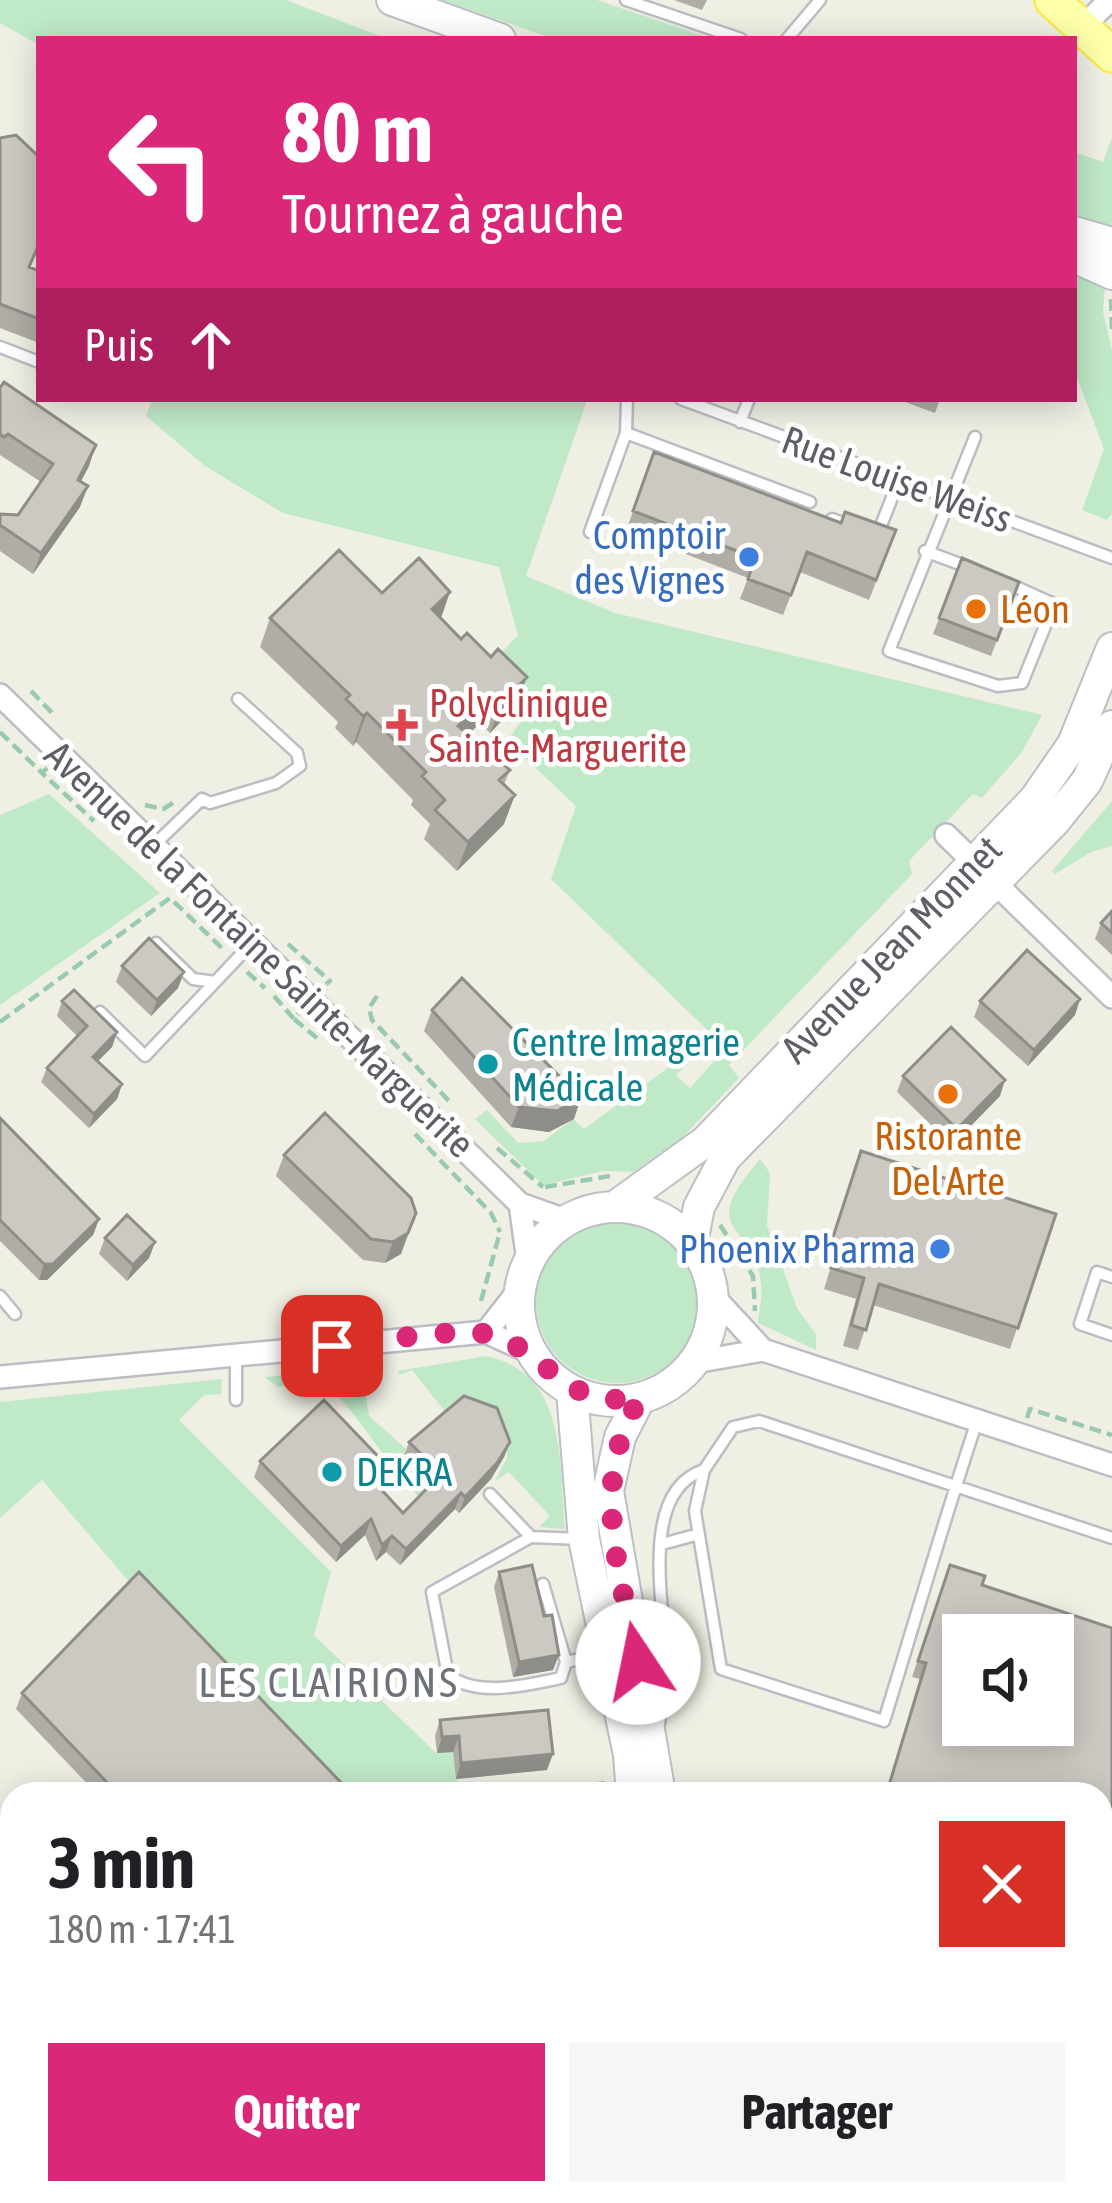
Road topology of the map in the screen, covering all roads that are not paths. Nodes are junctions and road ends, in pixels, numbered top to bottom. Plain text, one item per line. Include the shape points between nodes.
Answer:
1 (392, 0) edge
2 (626, 0) edge
3 (820, 0) edge
4 (1052, 0) edge
5 (1110, 0) edge
6 (1082, 27) junction
7 (492, 36) edge
8 (732, 36) edge
9 (790, 36) edge
10 (1112, 55) edge
11 (1077, 233) edge
12 (1112, 243) edge
13 (1077, 258) edge
14 (1112, 274) edge
15 (0, 347) edge
16 (36, 361) edge
17 (627, 402) edge
18 (689, 402) edge
19 (748, 402) edge
20 (740, 422) junction
21 (626, 433) junction
22 (975, 437) dead end
23 (899, 480) junction
24 (950, 499) junction
25 (811, 502) dead end
26 (832, 519) edge
27 (590, 532) dead end
28 (926, 551) junction
29 (1112, 558) edge
30 (979, 571) edge
31 (997, 579) edge
32 (1112, 648) edge
33 (0, 695) edge
34 (238, 699) dead end
35 (1112, 727) edge
36 (946, 835) dead end
37 (153, 846) junction
38 (985, 871) junction
39 (156, 943) edge
40 (252, 943) junction
41 (215, 982) junction
42 (1112, 997) edge
43 (100, 1012) edge
44 (616, 1191) junction
45 (527, 1201) junction
46 (566, 1220) junction
47 (692, 1243) junction
48 (524, 1276) junction
49 (1112, 1277) edge
50 (0, 1296) edge
51 (715, 1298) junction
52 (15, 1314) dead end
53 (484, 1323) junction
54 (1112, 1335) edge
55 (764, 1350) junction
56 (532, 1353) junction
57 (236, 1355) junction
58 (695, 1362) junction
59 (0, 1377) edge
60 (572, 1391) junction
61 (640, 1398) junction
62 (236, 1400) dead end
63 (977, 1420) junction
64 (1112, 1465) edge
65 (704, 1470) junction
66 (957, 1485) junction
67 (490, 1494) edge
68 (699, 1534) junction
69 (531, 1537) junction
70 (1112, 1538) edge
71 (584, 1539) junction
72 (662, 1544) junction
73 (543, 1585) dead end
74 (607, 1653) junction
75 (566, 1662) junction
76 (655, 1744) junction
77 (630, 1782) edge
78 (659, 1782) edge

1 - 7 street
2 - 8 lane
3 - 9 lane
4 - 6 main road
5 - 6 street
6 - 10 main road
11 - 12 street
13 - 14 street
15 - 16 lane
17 - 21 lane
18 - 20 lane, Rue Louise Weiss
19 - 20 lane
20 - 23 lane, Rue Louise Weiss
21 - 25 lane
21 - 27 lane
22 - 24 lane
23 - 24 lane, Rue Louise Weiss
23 - 26 lane via 877,536
24 - 28 lane
24 - 29 lane, Rue Louise Weiss
28 - 30 lane
28 - 31 lane via 889,651 998,686 1022,683 1054,604
32 - 38 street, Avenue Jean Monnet via 1058,771
33 - 37 street, Avenue de la Fontaine Sainte-Marguerite
34 - 37 lane via 300,766 276,783 202,799
35 - 38 street, Avenue Jean Monnet via 1088,782
36 - 38 street
37 - 40 street, Avenue de la Fontaine Sainte-Marguerite
38 - 42 street
38 - 44 street, Avenue Jean Monnet via 706,1141
38 - 47 street, Avenue Jean Monnet via 725,1158
39 - 41 lane via 193,979
40 - 41 lane
40 - 45 street, Avenue de la Fontaine Sainte-Marguerite
41 - 43 lane via 145,1056
44 - 46 street
44 - 47 street
45 - 46 street, Avenue de la Fontaine Sainte-Marguerite
45 - 48 street
46 - 48 street
47 - 51 street
48 - 53 street
48 - 56 street via 520,1322
49 - 54 lane via 1097,1272 1080,1324
50 - 52 lane
51 - 55 street
51 - 58 street
53 - 56 street
53 - 57 street
55 - 58 street
55 - 63 street
56 - 60 street
57 - 59 street
57 - 62 lane
58 - 61 street
60 - 61 street
60 - 71 street
61 - 76 street via 620,1437 608,1491
63 - 64 street
63 - 66 lane
65 - 66 lane via 733,1427 760,1421
65 - 68 lane
65 - 72 lane via 683,1480 665,1514
66 - 68 lane via 884,1721 721,1669
66 - 70 lane
67 - 69 lane
68 - 72 lane
69 - 71 lane
69 - 75 lane via 432,1592 448,1675 462,1685 514,1687 561,1678
71 - 74 street
72 - 76 lane via 666,1677
73 - 75 lane
74 - 75 lane
74 - 77 street
76 - 78 street

